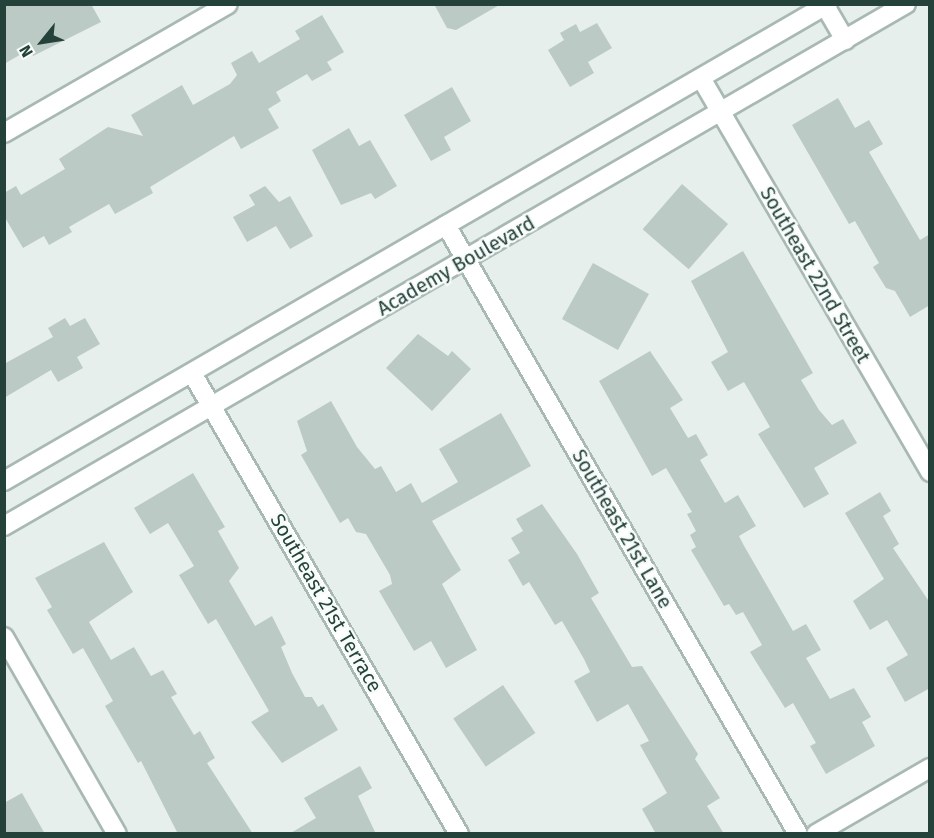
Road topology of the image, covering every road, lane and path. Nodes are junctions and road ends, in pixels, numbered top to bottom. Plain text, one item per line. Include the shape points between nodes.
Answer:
1 (228, 4) edge
2 (906, 4) edge
3 (826, 5) edge
4 (845, 40) junction
5 (701, 78) junction
6 (721, 112) junction
7 (4, 133) edge
8 (446, 225) junction
9 (466, 260) junction
10 (192, 373) junction
11 (212, 408) junction
12 (930, 472) edge
13 (4, 481) edge
14 (4, 526) edge
15 (4, 637) edge
16 (930, 768) edge
17 (117, 834) edge
18 (459, 834) edge
19 (798, 834) edge
20 (816, 834) edge

1 - 7 street
2 - 4 street, Academy Boulevard
3 - 4 street
3 - 5 street, Academy Boulevard
4 - 6 street, Academy Boulevard
5 - 6 street, Southeast 22nd Street
5 - 8 street, Academy Boulevard
6 - 9 street, Academy Boulevard
6 - 12 street, Southeast 22nd Street
8 - 9 street, Southeast 21st Lane
8 - 10 street, Academy Boulevard
9 - 11 street, Academy Boulevard
9 - 19 street, Southeast 21st Lane
10 - 11 street, Southeast 21st Terrace
10 - 13 street, Academy Boulevard
11 - 14 street, Academy Boulevard
11 - 18 street, Southeast 21st Terrace
15 - 17 street
16 - 20 street

